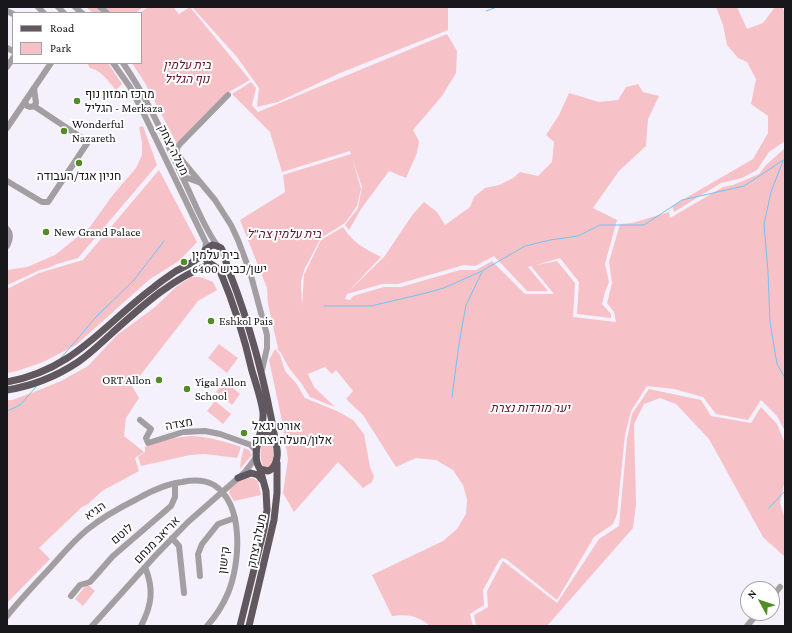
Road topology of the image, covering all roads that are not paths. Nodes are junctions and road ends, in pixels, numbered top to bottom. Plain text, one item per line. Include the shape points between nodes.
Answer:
1 (50, 64) edge
2 (114, 64) edge
3 (124, 64) edge
4 (127, 64) edge
5 (34, 88) junction
6 (228, 95) dead end
7 (25, 101) junction
8 (34, 106) junction
9 (152, 113) junction
10 (7, 128) edge
11 (182, 176) junction
12 (7, 181) edge
13 (204, 185) junction
14 (7, 229) edge
15 (7, 246) edge
16 (218, 246) junction
17 (205, 251) junction
18 (223, 254) junction
19 (212, 264) junction
20 (261, 374) junction
21 (7, 382) edge
22 (7, 390) edge
23 (140, 420) dead end
24 (259, 438) junction
25 (244, 442) junction
26 (276, 444) junction
27 (257, 454) junction
28 (277, 459) junction
29 (260, 468) junction
30 (240, 476) junction
31 (175, 483) junction
32 (265, 484) junction
33 (222, 492) junction
34 (235, 518) junction
35 (172, 538) junction
36 (145, 566) junction
37 (200, 576) dead end
38 (184, 593) dead end
39 (71, 596) dead end
40 (7, 616) edge
41 (92, 626) edge
42 (141, 626) edge
43 (207, 626) edge
44 (240, 626) edge
45 (249, 626) edge

1 - 5 street
2 - 17 street, מעלה יצחק via 142,110 206,242
3 - 9 street, מעלה יצחק
4 - 9 street via 144,91
5 - 7 street
5 - 8 street
6 - 13 street via 176,148 180,158
7 - 8 street via 30,108
7 - 10 street
8 - 12 street via 88,142 48,202 42,202
9 - 11 street, מעלה יצחק
11 - 13 street
11 - 16 street, מעלה יצחק
13 - 20 street via 224,213 238,240 255,292 268,341
14 - 15 street via 11,237
16 - 17 main road via 210,246
16 - 18 main road
17 - 19 main road via 205,258
17 - 21 main road via 201,257 147,292 70,358 40,373
18 - 19 main road via 220,262
18 - 20 main road via 249,327
19 - 22 main road via 195,270 161,291 70,367 43,380
19 - 24 main road via 220,271 242,329 263,413
20 - 26 main road
23 - 25 street, מצדה via 151,429 146,438 148,443 172,434 195,431 220,434
24 - 25 street, מצדה via 252,443
24 - 26 main road via 269,435 274,438
24 - 27 main road, מעלה יצחק
25 - 27 street, מצדה via 253,446
26 - 28 main road, מעלה יצחק
27 - 29 main road, מעלה יצחק
27 - 30 street via 255,460
28 - 29 main road via 276,465 270,470
28 - 45 main road, מעלה יצחק via 277,494 273,525
29 - 30 street via 253,468
29 - 32 main road, מעלה יצחק
30 - 32 main road via 255,474
30 - 33 street, אריאב מנחם
31 - 33 street, הגיא via 206,482
31 - 39 street, לוטם via 175,497 171,506 113,556 90,582 80,585
31 - 40 street, הגיא via 124,505 86,530
32 - 44 main road, מעלה יצחק via 266,518
33 - 34 street, קישון
33 - 35 street, אריאב מנחם
34 - 37 street via 218,524 202,544 198,554
34 - 43 street, קישון via 237,549 231,584 219,610
35 - 36 street, אריאב מנחם
35 - 38 street via 179,546
36 - 41 street, אריאב מנחם
36 - 42 street via 150,580 151,600

